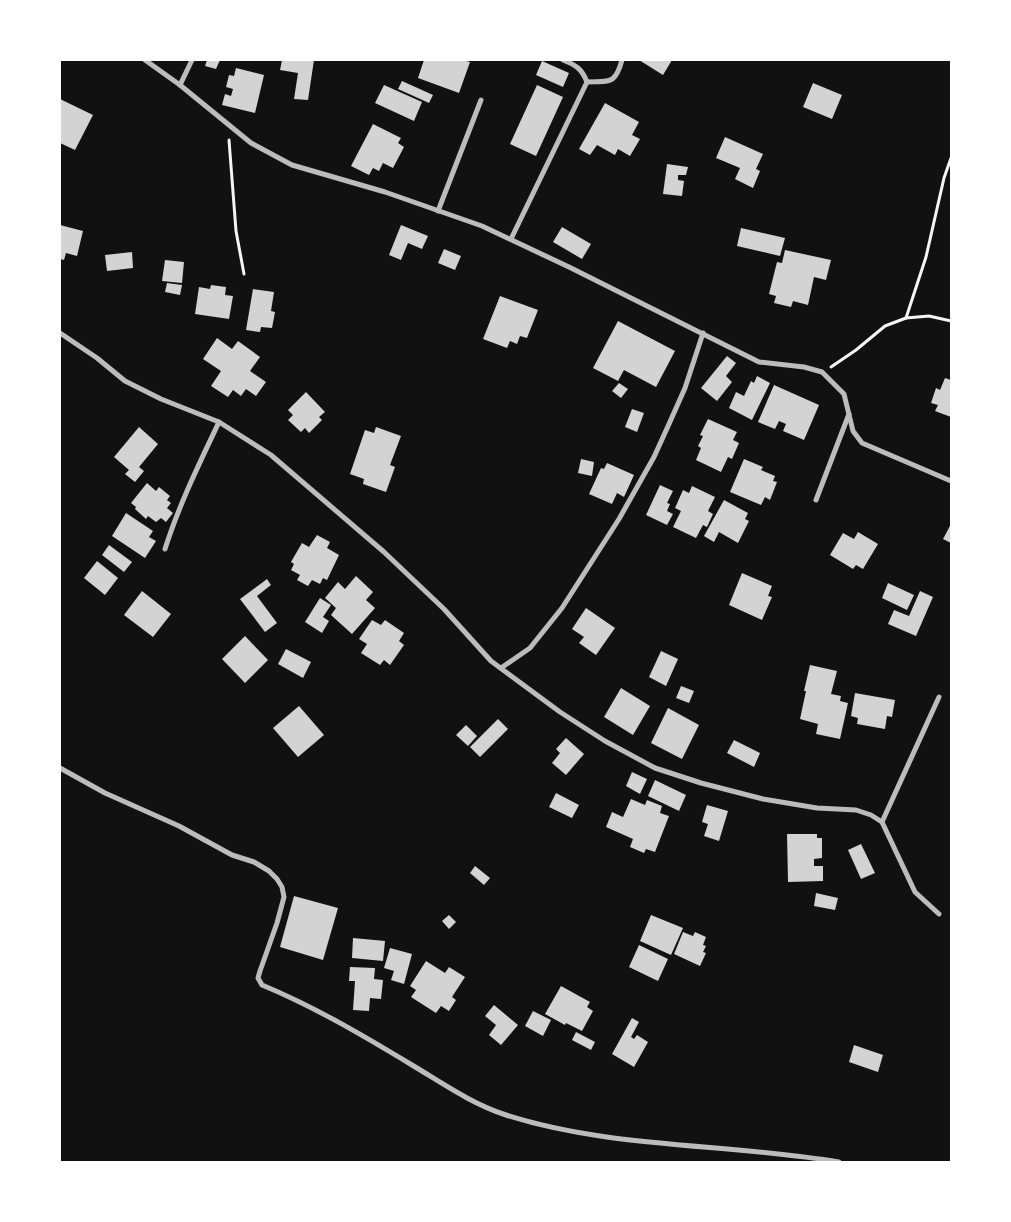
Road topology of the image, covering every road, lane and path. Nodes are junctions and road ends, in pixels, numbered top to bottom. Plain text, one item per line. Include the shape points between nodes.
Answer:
1 (146, 60) edge
2 (192, 60) edge
3 (563, 60) edge
4 (622, 60) edge
5 (587, 82) junction
6 (180, 85) junction
7 (481, 100) dead end
8 (228, 124) junction
9 (951, 158) edge
10 (438, 212) junction
11 (511, 239) junction
12 (244, 274) dead end
13 (906, 318) junction
14 (951, 321) edge
15 (60, 333) edge
16 (703, 333) junction
17 (822, 372) junction
18 (850, 414) junction
19 (219, 422) junction
20 (951, 481) edge
21 (816, 500) dead end
22 (165, 549) dead end
23 (501, 668) junction
24 (939, 697) dead end
25 (60, 768) edge
26 (882, 822) junction
27 (940, 914) dead end
28 (838, 1162) edge

1 - 6 street
2 - 6 street
3 - 5 street via 578,66
4 - 5 street via 616,77 610,81
5 - 11 street
6 - 8 street
7 - 10 street
8 - 10 street via 251,144 292,165 385,192
8 - 12 path via 236,231
9 - 13 path via 926,257
10 - 11 street
11 - 16 street
13 - 14 path via 930,316
13 - 17 path via 885,326
15 - 19 street via 125,381
16 - 17 street via 760,362
16 - 23 street via 669,424 619,519 562,608 530,648
17 - 18 street via 844,394
18 - 20 street via 853,431 862,443
18 - 21 street
19 - 22 street via 190,482
19 - 23 street via 271,455 384,552
23 - 26 street via 560,712 655,768 763,799 817,808 856,810
24 - 26 street
25 - 28 street via 105,793 269,871 282,887 284,897 258,978 262,985 316,1009 463,1096 505,1115 575,1131
26 - 27 street via 915,892

